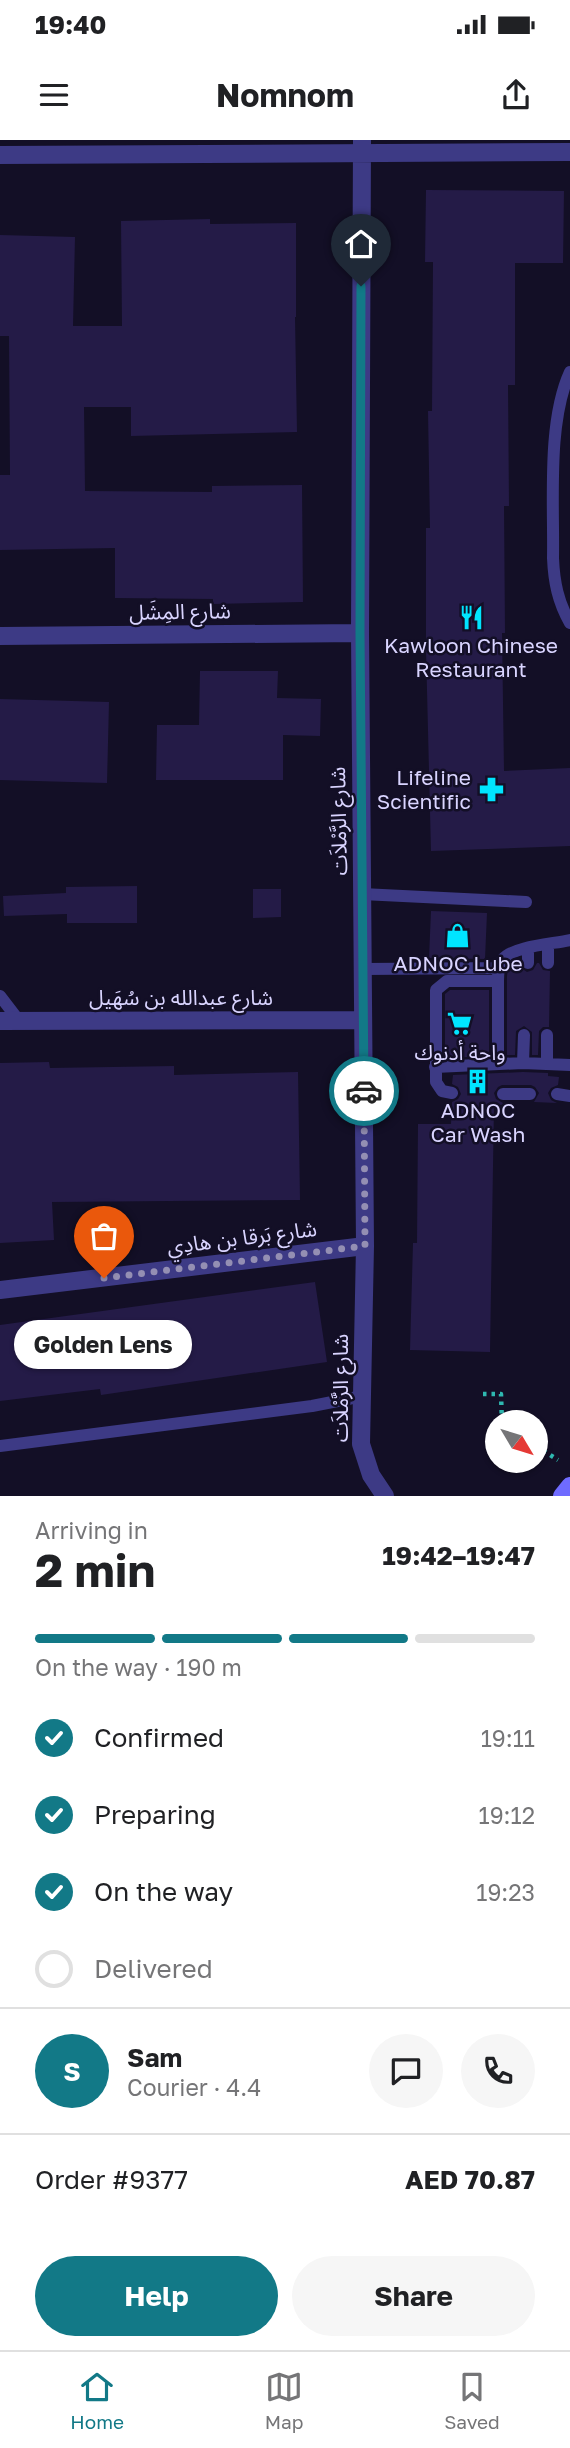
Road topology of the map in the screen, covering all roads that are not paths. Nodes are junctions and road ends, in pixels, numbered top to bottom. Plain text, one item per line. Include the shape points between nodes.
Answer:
1 (362, 146) edge
2 (570, 152) edge
3 (0, 155) edge
4 (570, 372) edge
5 (570, 623) edge
6 (360, 633) junction
7 (0, 636) edge
8 (362, 894) junction
9 (527, 902) dead end
10 (570, 940) edge
11 (548, 945) junction
12 (528, 948) junction
13 (528, 963) dead end
14 (548, 963) dead end
15 (499, 968) junction
16 (364, 969) junction
17 (498, 981) junction
18 (0, 996) edge
19 (363, 1020) junction
20 (0, 1021) edge
21 (20, 1022) junction
22 (524, 1035) dead end
23 (547, 1035) dead end
24 (547, 1062) junction
25 (523, 1063) junction
26 (498, 1064) junction
27 (570, 1065) edge
28 (435, 1068) junction
29 (452, 1093) dead end
30 (503, 1094) dead end
31 (530, 1094) dead end
32 (365, 1246) junction
33 (0, 1290) edge
34 (363, 1396) junction
35 (0, 1446) edge
36 (570, 1486) edge
37 (385, 1496) edge
38 (562, 1496) edge

1 - 2 street
1 - 3 street
1 - 6 street, شارع الرَّمْلاَت
4 - 5 lane via 556,418 553,558 559,601
6 - 7 street, شارع المِشَل
6 - 8 street, شارع الرَّمْلاَت
8 - 9 lane
8 - 16 street, شارع الرَّمْلاَت
10 - 11 lane
11 - 12 lane
11 - 14 lane
12 - 13 lane
12 - 15 lane via 511,953
15 - 16 lane
15 - 17 lane
16 - 19 street, شارع الرَّمْلاَت
17 - 26 lane
17 - 28 lane via 447,981 436,990
18 - 21 lane
19 - 21 street, شارع عبدالله بن سُهَيل
19 - 32 street, شارع الرَّمْلاَت
20 - 21 street, شارع عبدالله بن سُهَيل
22 - 25 lane
23 - 24 lane
24 - 25 lane
24 - 27 lane
25 - 26 lane
26 - 28 lane
28 - 29 lane via 439,1087
30 - 31 lane
32 - 33 street, شارع بَرقا بن هادِي
32 - 34 street, شارع الرَّمْلاَت
34 - 35 lane
34 - 37 street, شارع الرَّمْلاَت via 361,1444 371,1475
36 - 38 main road

